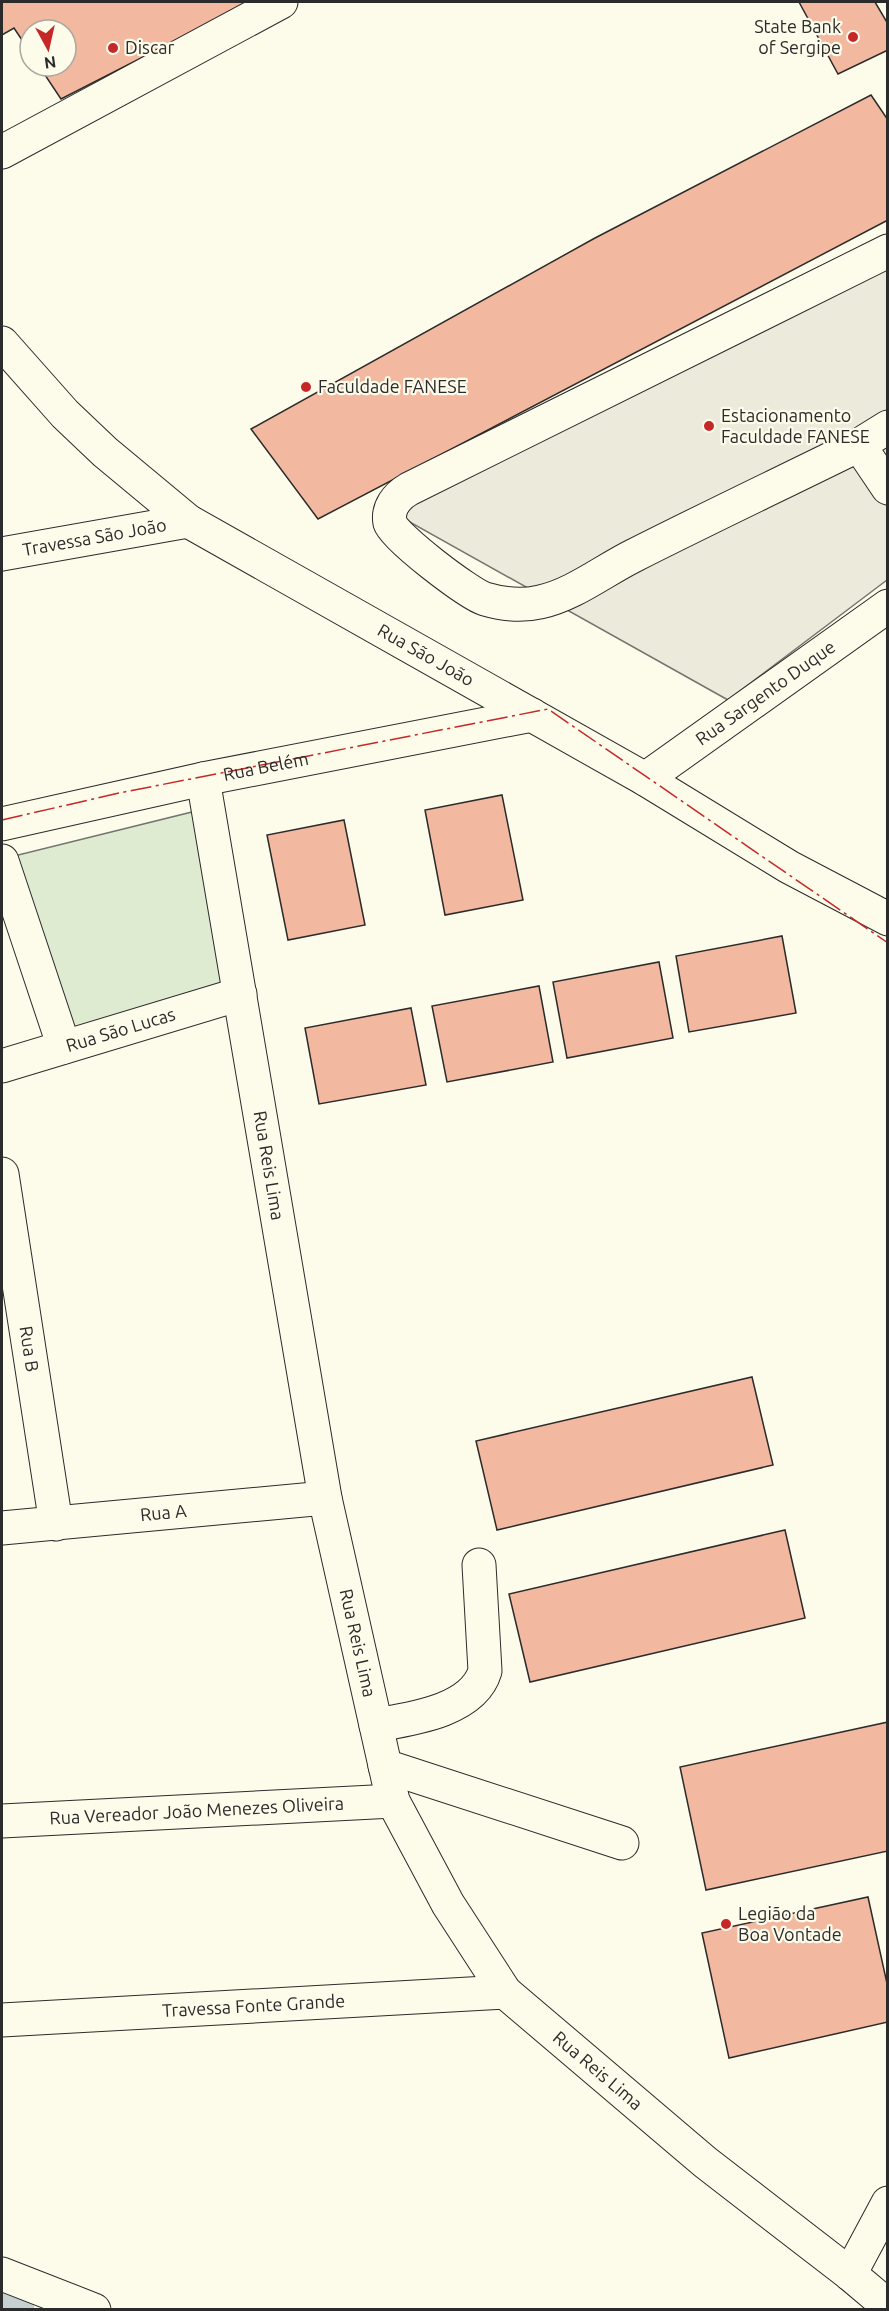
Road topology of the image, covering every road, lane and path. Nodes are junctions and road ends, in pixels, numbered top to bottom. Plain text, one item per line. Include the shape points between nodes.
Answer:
1 (281, 2) edge
2 (2, 152) edge
3 (888, 251) edge
4 (2, 343) edge
5 (888, 427) edge
6 (859, 445) junction
7 (888, 488) edge
8 (188, 520) junction
9 (2, 554) edge
10 (888, 606) edge
11 (532, 714) junction
12 (203, 779) junction
13 (645, 779) junction
14 (2, 824) edge
15 (2, 861) edge
16 (888, 920) edge
17 (240, 994) junction
18 (64, 1047) junction
19 (2, 1066) edge
20 (2, 1174) edge
21 (325, 1498) junction
22 (56, 1524) junction
23 (2, 1528) edge
24 (479, 1565) dead end
25 (376, 1725) junction
26 (385, 1766) junction
27 (393, 1801) junction
28 (2, 1821) edge
29 (622, 1843) dead end
30 (506, 1992) junction
31 (2, 2020) edge
32 (888, 2203) edge
33 (2, 2274) edge
34 (850, 2274) junction
35 (888, 2306) edge
36 (94, 2310) edge

1 - 2 street
3 - 6 street via 409,489 395,501 390,523 403,539 466,589 483,598 539,602 573,589
4 - 8 street, Rua São João via 105,452
5 - 6 street
6 - 7 street
8 - 9 street, Travessa São João
8 - 11 street, Rua São João
10 - 13 street, Rua Sargento Duque
11 - 12 street, Rua Belém
11 - 13 street, Rua São João
12 - 14 street, Rua Belém
12 - 17 street, Rua Reis Lima
13 - 16 street, Rua São João via 789,867
15 - 18 street
17 - 18 street, Rua São Lucas
17 - 21 street, Rua Reis Lima
18 - 19 street, Rua São Lucas
20 - 22 street, Rua B
21 - 22 street, Rua A
21 - 25 street, Rua Reis Lima
22 - 23 street, Rua A
24 - 25 street via 485,1671 475,1690 444,1710
25 - 26 street, Rua Reis Lima
26 - 27 street, Rua Reis Lima
26 - 29 street
27 - 28 street, Rua Vereador João Menezes Oliveira
27 - 30 street, Rua Reis Lima via 448,1904
30 - 31 street, Travessa Fonte Grande
30 - 34 street, Rua Reis Lima via 705,2162
32 - 34 street
33 - 36 street
34 - 35 street, Rua Reis Lima

